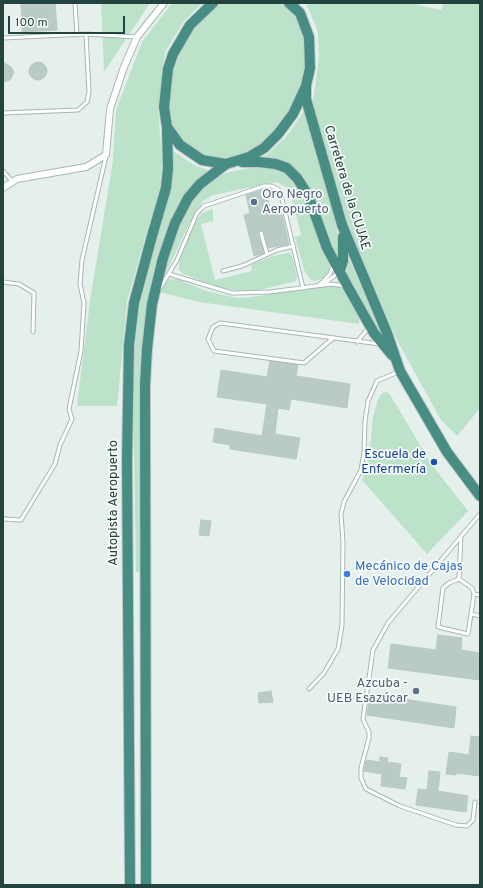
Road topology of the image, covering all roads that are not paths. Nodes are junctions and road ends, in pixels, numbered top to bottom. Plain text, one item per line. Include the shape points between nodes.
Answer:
1 (75, 3) edge
2 (164, 3) edge
3 (213, 3) edge
4 (289, 3) edge
5 (300, 8) edge
6 (86, 34) junction
7 (77, 35) junction
8 (137, 37) junction
9 (3, 38) edge
10 (306, 86) junction
11 (3, 113) edge
12 (167, 126) junction
13 (106, 155) junction
14 (230, 163) junction
15 (3, 170) edge
16 (12, 182) junction
17 (3, 188) edge
18 (342, 225) junction
19 (261, 233) dead end
20 (294, 246) junction
21 (266, 254) junction
22 (333, 258) junction
23 (340, 270) junction
24 (223, 271) dead end
25 (169, 274) junction
26 (3, 282) edge
27 (318, 286) junction
28 (348, 287) junction
29 (303, 288) junction
30 (370, 325) junction
31 (149, 329) junction
32 (33, 332) dead end
33 (332, 339) junction
34 (357, 342) junction
35 (383, 345) junction
36 (398, 366) junction
37 (480, 496) edge
38 (480, 514) edge
39 (3, 519) edge
40 (461, 536) junction
41 (459, 580) junction
42 (474, 594) junction
43 (480, 595) edge
44 (471, 614) junction
45 (480, 616) edge
46 (309, 689) dead end
47 (475, 802) dead end
48 (130, 885) edge
49 (146, 885) edge

1 - 7 lane
2 - 8 street
3 - 12 highway, Autopista Aeropuerto via 190,25 173,54 165,88
4 - 5 highway
5 - 10 highway via 309,36 310,68
6 - 7 lane
6 - 8 lane
6 - 11 lane via 89,92 87,102 78,110
7 - 9 lane
8 - 13 street via 110,109
10 - 14 highway via 293,114 278,134 264,148 249,157
10 - 18 highway, Carretera de la CUJAE via 306,99
12 - 14 highway, Carretera de la CUJAE via 180,145 191,154 202,160
12 - 48 highway, Autopista Aeropuerto via 166,188 134,303 129,345 127,460
13 - 16 street via 86,167
13 - 39 lane via 82,260 82,343 69,409 72,419 60,446 56,464 21,520
14 - 22 highway, Carretera de la CUJAE via 259,162 287,168 308,195
14 - 31 highway via 200,184 188,198 175,223 163,258
15 - 16 lane
16 - 17 street
18 - 23 highway via 343,261
18 - 36 highway, Carretera de la CUJAE
19 - 21 lane
20 - 21 lane
20 - 25 lane via 280,192 275,187 264,186 204,206 197,213
20 - 29 lane
21 - 24 lane via 242,266
22 - 23 highway, Carretera de la CUJAE
22 - 27 lane via 330,274
23 - 27 lane via 329,282
23 - 28 highway, Carretera de la CUJAE
25 - 29 lane via 232,293
25 - 31 lane via 158,293
26 - 32 lane via 19,284 34,293
27 - 28 lane via 331,284
27 - 29 lane
28 - 30 highway, Carretera de la CUJAE
30 - 34 lane
30 - 35 highway, Carretera de la CUJAE
31 - 49 highway via 145,386
33 - 33 lane via 304,363 214,351 208,339 213,326 220,323
33 - 34 lane
34 - 35 lane
35 - 36 highway, Carretera de la CUJAE
36 - 37 highway, Carretera de la CUJAE via 447,452
36 - 46 lane via 377,381 368,401 361,470 344,502 341,514 342,625 338,649 324,673
38 - 40 lane
40 - 41 lane
40 - 47 lane via 388,623 373,650 363,719 369,738 362,760 361,778 366,789 400,806 456,825 467,826 473,820
41 - 42 lane via 472,588
41 - 44 lane via 443,588 438,627 468,634
42 - 43 lane
42 - 44 lane
44 - 45 lane

